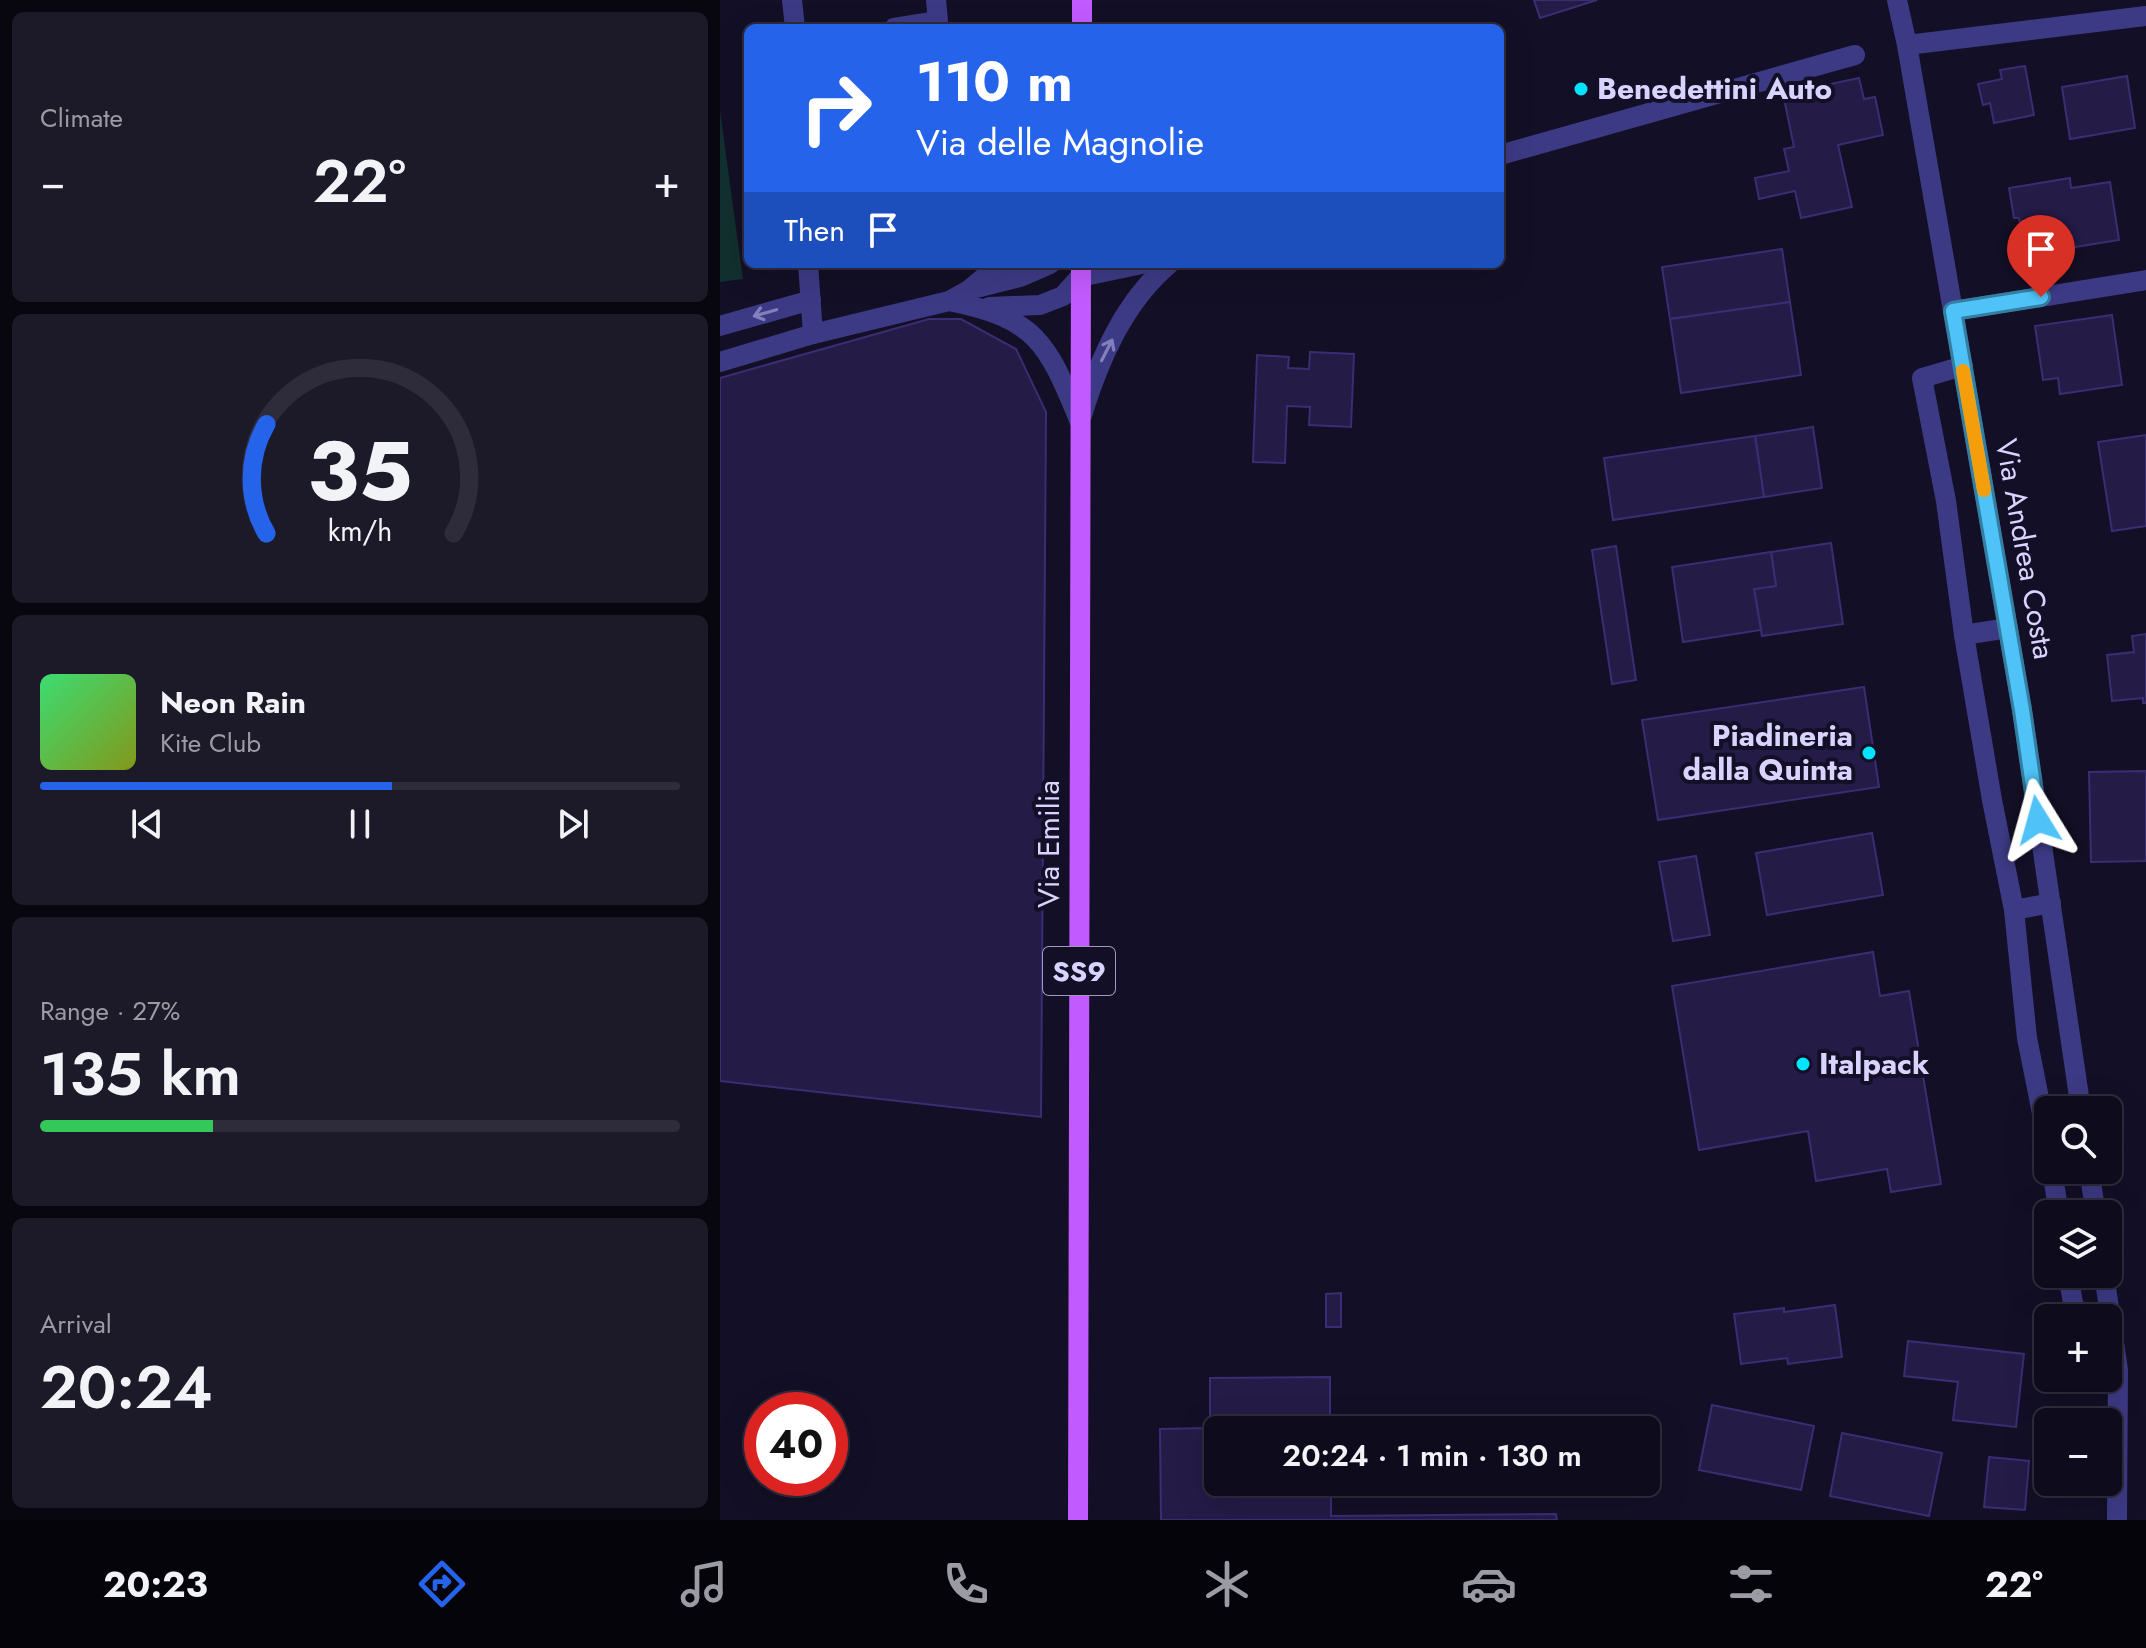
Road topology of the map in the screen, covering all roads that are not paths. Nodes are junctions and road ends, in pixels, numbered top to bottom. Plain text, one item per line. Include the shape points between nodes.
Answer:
1 (792, 0) edge
2 (936, 0) edge
3 (1082, 0) edge
4 (1897, 0) edge
5 (2146, 16) edge
6 (795, 24) edge
7 (919, 24) edge
8 (1082, 24) edge
9 (1907, 45) junction
10 (1855, 55) dead end
11 (1504, 154) edge
12 (808, 268) edge
13 (997, 268) edge
14 (1041, 268) edge
15 (1107, 268) edge
16 (1166, 268) edge
17 (1080, 271) edge
18 (2146, 280) edge
19 (974, 298) junction
20 (811, 300) junction
21 (1953, 311) junction
22 (720, 326) edge
23 (813, 334) junction
24 (720, 362) edge
25 (1963, 366) junction
26 (1080, 422) junction
27 (2008, 628) junction
28 (1964, 635) junction
29 (2051, 903) junction
30 (2014, 910) junction
31 (2039, 1096) edge
32 (2079, 1096) edge
33 (2106, 1288) edge
34 (2114, 1392) edge
35 (2118, 1401) junction
36 (1078, 1520) edge
37 (2117, 1520) edge

1 - 6 street
2 - 7 street via 938,21
3 - 8 main road
4 - 9 street, Via Andrea Costa
5 - 9 street
9 - 21 street, Via Andrea Costa
10 - 11 street
12 - 20 street
13 - 19 street
14 - 19 street
15 - 17 street
26 -> 16 street via 1106,349 1130,309
17 - 19 street via 1063,296 1040,305
17 - 26 main road, Via Emilia / SS9
18 - 21 street
19 - 23 street
19 - 26 street via 1032,333 1057,366
20 -> 22 street
20 - 23 street
21 - 25 street, Via Andrea Costa
23 - 24 street
25 - 27 street, Via Andrea Costa
25 - 28 street via 1922,378
26 - 36 main road, Via Emilia / SS9
27 - 28 street
27 - 29 street, Via Andrea Costa
28 - 30 street
29 - 30 street
29 - 32 street, Via Andrea Costa
30 - 31 street
33 - 35 street
34 - 35 street
35 - 37 street

